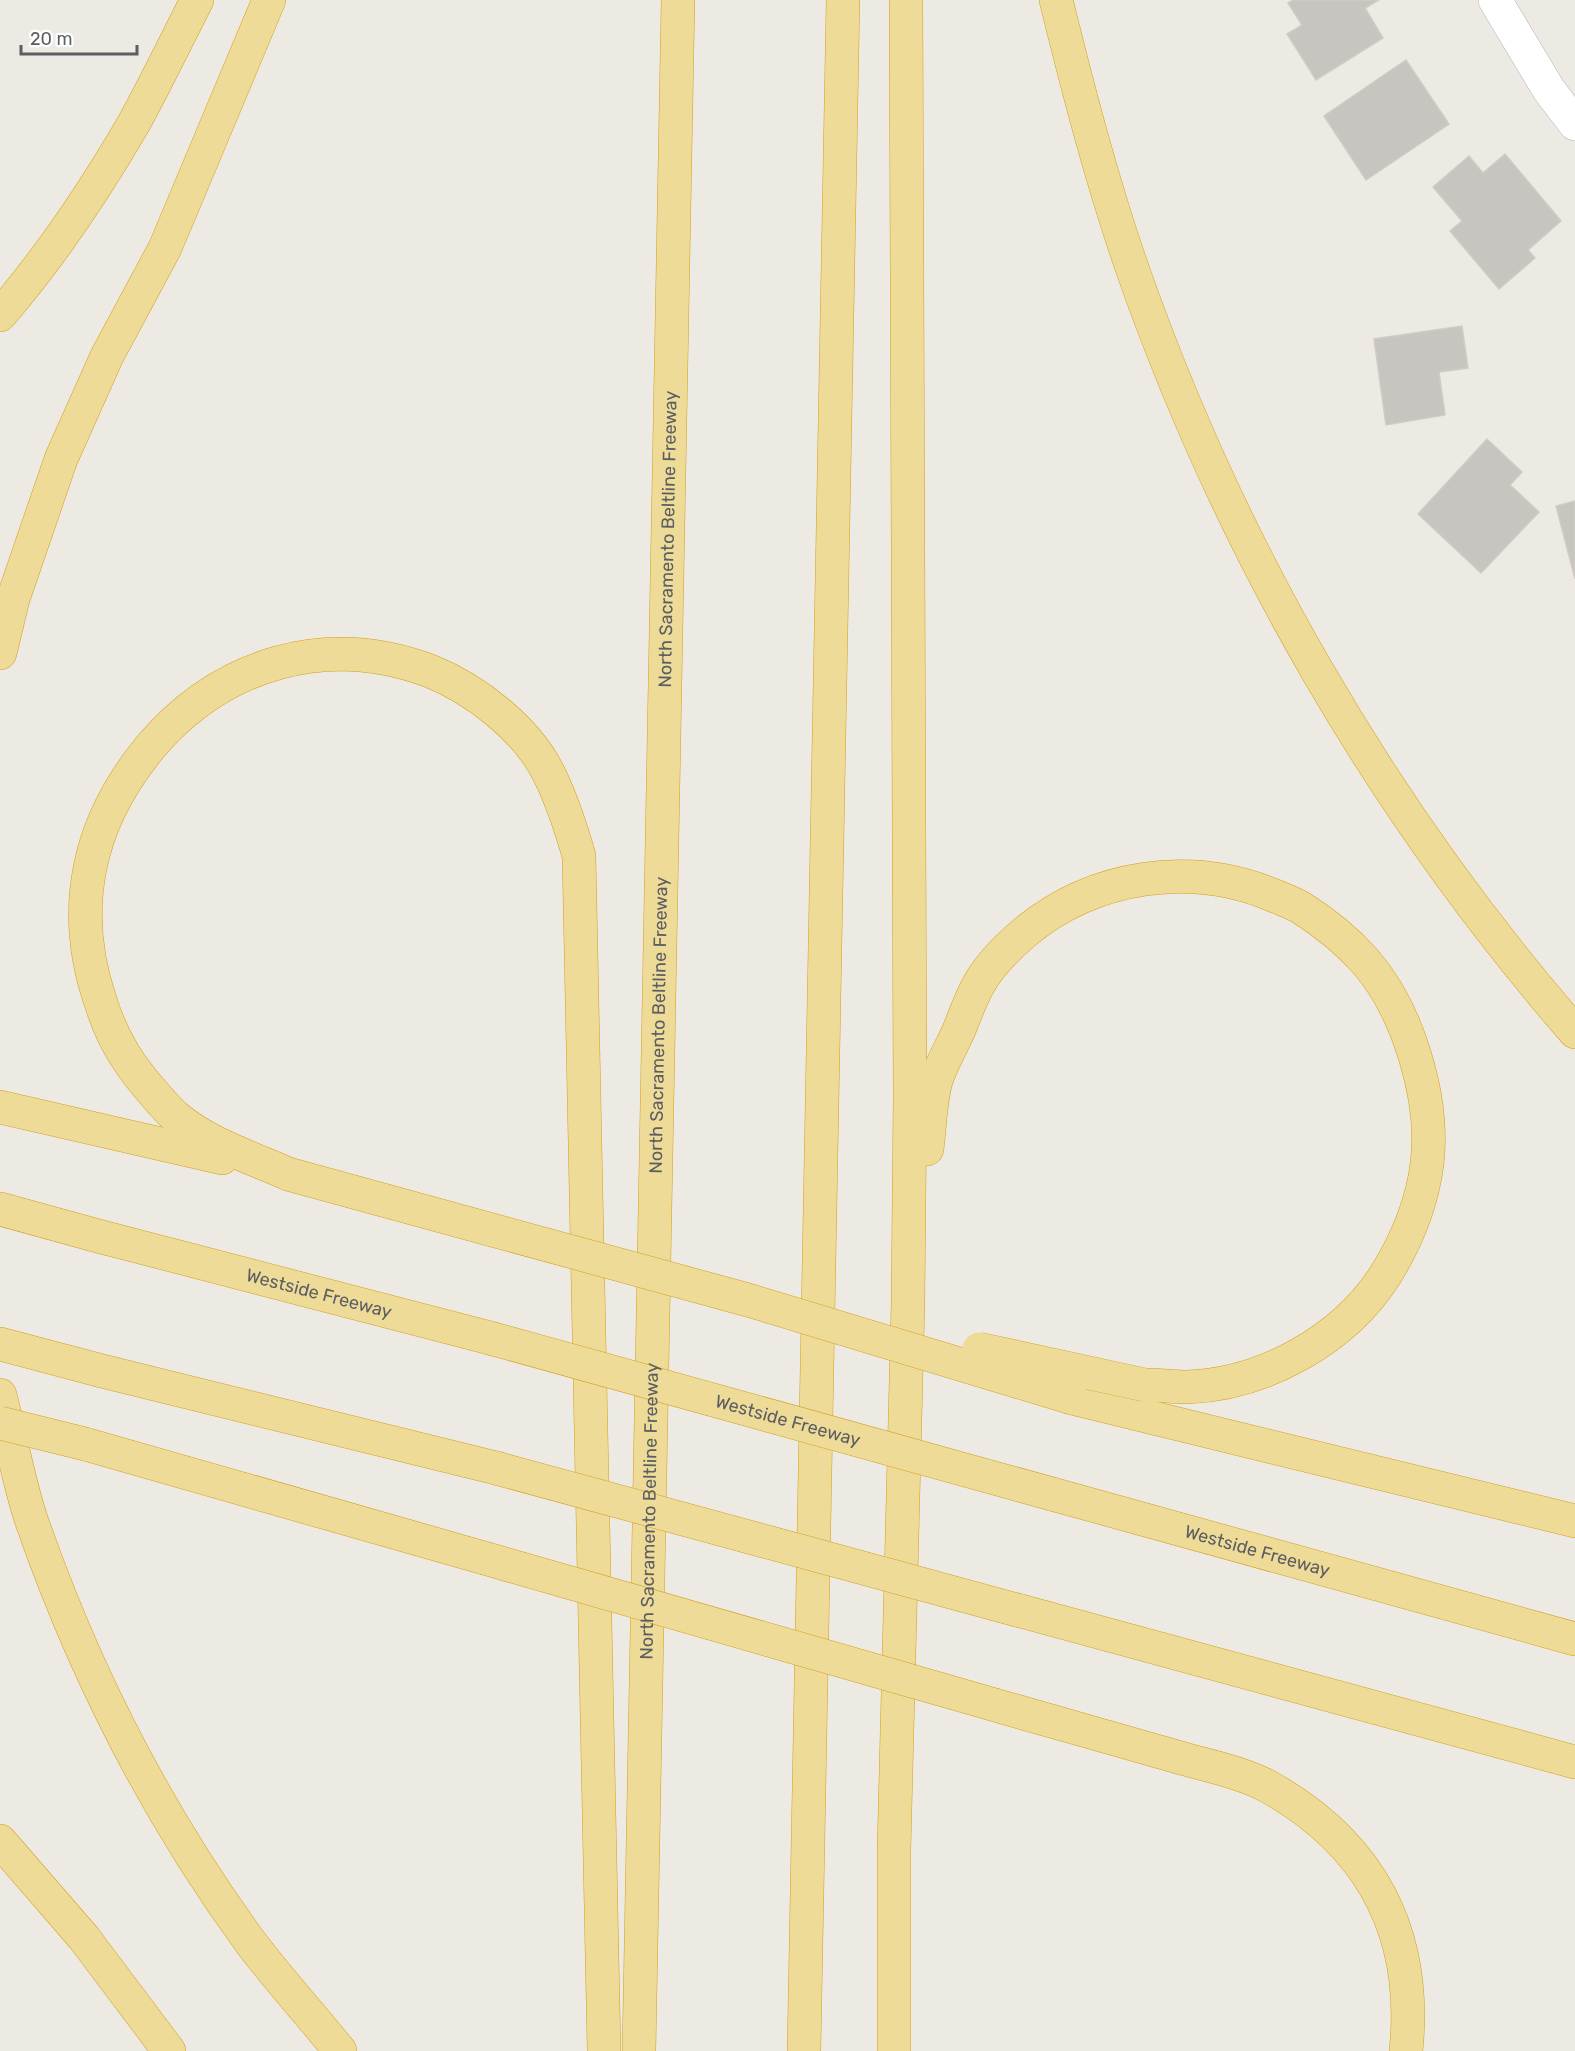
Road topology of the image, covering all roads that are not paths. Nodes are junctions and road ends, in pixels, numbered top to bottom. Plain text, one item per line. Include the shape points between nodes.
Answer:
1 (196, 0) edge
2 (269, 0) edge
3 (678, 0) edge
4 (843, 0) edge
5 (906, 0) edge
6 (1056, 0) edge
7 (1495, 0) edge
8 (1575, 124) edge
9 (0, 315) edge
10 (0, 652) edge
11 (1575, 1032) edge
12 (0, 1107) edge
13 (288, 1174) junction
14 (0, 1209) edge
15 (748, 1300) junction
16 (908, 1302) junction
17 (0, 1344) edge
18 (0, 1395) edge
19 (0, 1423) edge
20 (1575, 1521) edge
21 (1575, 1639) edge
22 (1575, 1762) edge
23 (0, 1841) edge
24 (894, 1848) junction
25 (169, 2051) edge
26 (340, 2051) edge
27 (604, 2051) edge
28 (639, 2051) edge
29 (804, 2051) edge
30 (894, 2051) edge
31 (910, 2051) edge
32 (1406, 2051) edge

1 - 9 highway via 134,122 76,217
2 - 10 highway via 165,248 107,356 61,459 13,599
3 - 28 highway, North Sacramento Beltline Freeway
4 - 29 highway
5 - 16 highway
6 - 11 highway via 1088,127 1131,265 1183,401 1243,533 1314,667 1364,749 1437,858
7 - 8 street via 1549,90
12 - 13 highway
13 - 15 highway, bridge
13 - 27 highway via 202,1136 173,1115 134,1071 110,1030 91,973 85,915 90,867 109,809 132,768 168,726 202,697 264,666 309,656 361,655 412,664 476,695 527,742 548,771 579,856
14 - 21 highway, Westside Freeway, bridge via 490,1338
15 - 16 highway, bridge via 1145,1385 1189,1387 1221,1383 1265,1371 1317,1344 1351,1317 1379,1284 1403,1246 1421,1197 1427,1162 1428,1110 1418,1062 1395,1006 1367,963 1302,908 1253,887 1222,879 1169,876 1122,882 1081,896 1043,917 1010,945 982,978 936,1082
15 - 20 highway, bridge via 1072,1398
16 - 24 highway
17 - 22 highway, bridge via 495,1468
18 - 26 highway via 32,1521 82,1648 124,1737 176,1830 251,1943
19 - 32 highway, bridge via 484,1558 1223,1770 1267,1786 1313,1815 1352,1851 1380,1894 1400,1944 1408,1996
23 - 25 highway via 84,1938
24 - 30 highway
24 - 31 highway via 904,2015

